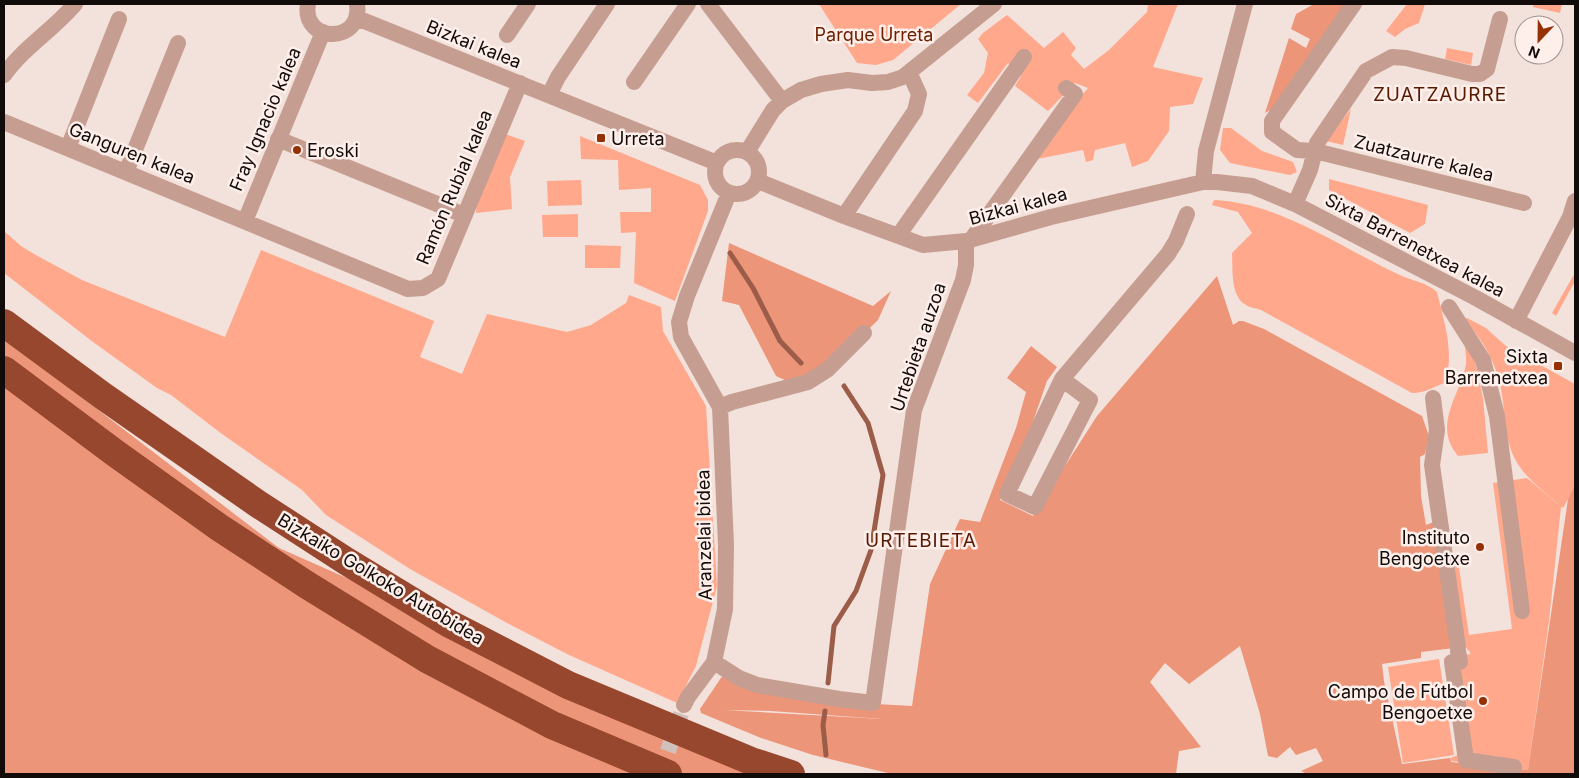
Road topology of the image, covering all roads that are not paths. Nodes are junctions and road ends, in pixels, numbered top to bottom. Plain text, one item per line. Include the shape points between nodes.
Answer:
1 (75, 4) edge
2 (308, 4) edge
3 (528, 4) edge
4 (607, 4) edge
5 (688, 4) edge
6 (708, 4) edge
7 (994, 4) edge
8 (1245, 4) edge
9 (1354, 4) edge
10 (357, 11) edge
11 (119, 19) dead end
12 (1500, 19) dead end
13 (322, 32) junction
14 (507, 35) dead end
15 (178, 43) dead end
16 (1024, 57) dead end
17 (909, 72) junction
18 (4, 75) edge
19 (634, 82) dead end
20 (520, 84) junction
21 (1066, 88) dead end
22 (548, 95) junction
23 (782, 101) junction
24 (4, 122) edge
25 (278, 139) junction
26 (68, 148) junction
27 (1315, 151) junction
28 (747, 152) junction
29 (717, 163) junction
30 (126, 172) junction
31 (758, 181) junction
32 (1203, 182) junction
33 (729, 193) junction
34 (1297, 199) junction
35 (1575, 201) edge
36 (1524, 203) dead end
37 (1188, 214) dead end
38 (464, 215) junction
39 (844, 216) junction
40 (245, 221) junction
41 (898, 236) junction
42 (969, 240) junction
43 (1450, 307) dead end
44 (1516, 321) junction
45 (5, 324) edge
46 (864, 333) dead end
47 (1575, 353) edge
48 (4, 370) edge
49 (1062, 379) junction
50 (1433, 398) dead end
51 (720, 407) junction
52 (1522, 611) dead end
53 (714, 662) junction
54 (684, 705) tunnel mouth
55 (1514, 767) dead end
56 (668, 774) edge
57 (791, 774) edge

1 - 18 street
2 - 13 street via 311,23
3 - 14 street, Bizkai kalea
4 - 22 street
5 - 19 street
6 - 23 street
7 - 17 street
8 - 32 street via 1206,151
9 - 27 street, Zuatzaurre kalea via 1272,121 1272,132 1297,150
10 - 13 street, Bizkai kalea via 353,25 347,31 339,34
10 - 20 street, Bizkai kalea
11 - 26 street
12 - 27 street, Zuatzaurre kalea via 1486,69 1480,74 1392,57 1366,71 1317,143
13 - 25 street, Fray Ignacio kalea
15 - 30 street
16 - 41 street
17 - 23 street via 888,82 848,80 821,84
17 - 39 street via 919,94 915,111
20 - 22 street, Bizkai kalea
20 - 38 street, Ramón Rubial kalea
21 - 42 street via 1075,94
22 - 29 street, Bizkai kalea
23 - 28 street
24 - 26 street, Ganguren kalea
25 - 38 street
25 - 40 street, Fray Ignacio kalea
26 - 30 street, Ganguren kalea
27 - 34 street, Zuatzaurre kalea
27 - 36 street, Zuatzaurre kalea
28 - 29 street via 733,150
28 - 31 street via 757,161
29 - 33 street via 716,177
30 - 40 street, Ganguren kalea
31 - 33 street via 743,194
31 - 39 street, Bizkai kalea
32 - 34 street, Bizkai kalea via 1252,186
32 - 42 street, Bizkai kalea via 1051,217
33 - 51 street, Aranzelai bidea via 679,322 681,337
34 - 44 street, Sixta Barrenetxea kalea via 1357,232 1363,240
35 - 44 street, Sixta Barrenetxea kalea via 1570,218
37 - 49 street via 1168,254
38 - 40 street, Ramón Rubial kalea via 438,279 422,288 408,289
39 - 41 street, Bizkai kalea
41 - 42 street, Bizkai kalea via 923,245
42 - 53 street, Urtebieta auzoa via 963,280 914,410 873,703 757,684 739,678
43 - 52 street via 1483,360 1497,416
44 - 47 street, Sixta Barrenetxea kalea
45 - 57 highway, Bizkaiko Golkoko Autobidea via 258,504 448,623 568,685 751,761
46 - 51 street via 819,377
48 - 56 highway via 220,528 427,659 552,725
49 - 49 street via 1007,494 1035,507 1090,400
50 - 55 street via 1460,662 1452,662 1466,760
51 - 53 street, Aranzelai bidea via 726,545 725,609
53 - 54 street, Aranzelai bidea

